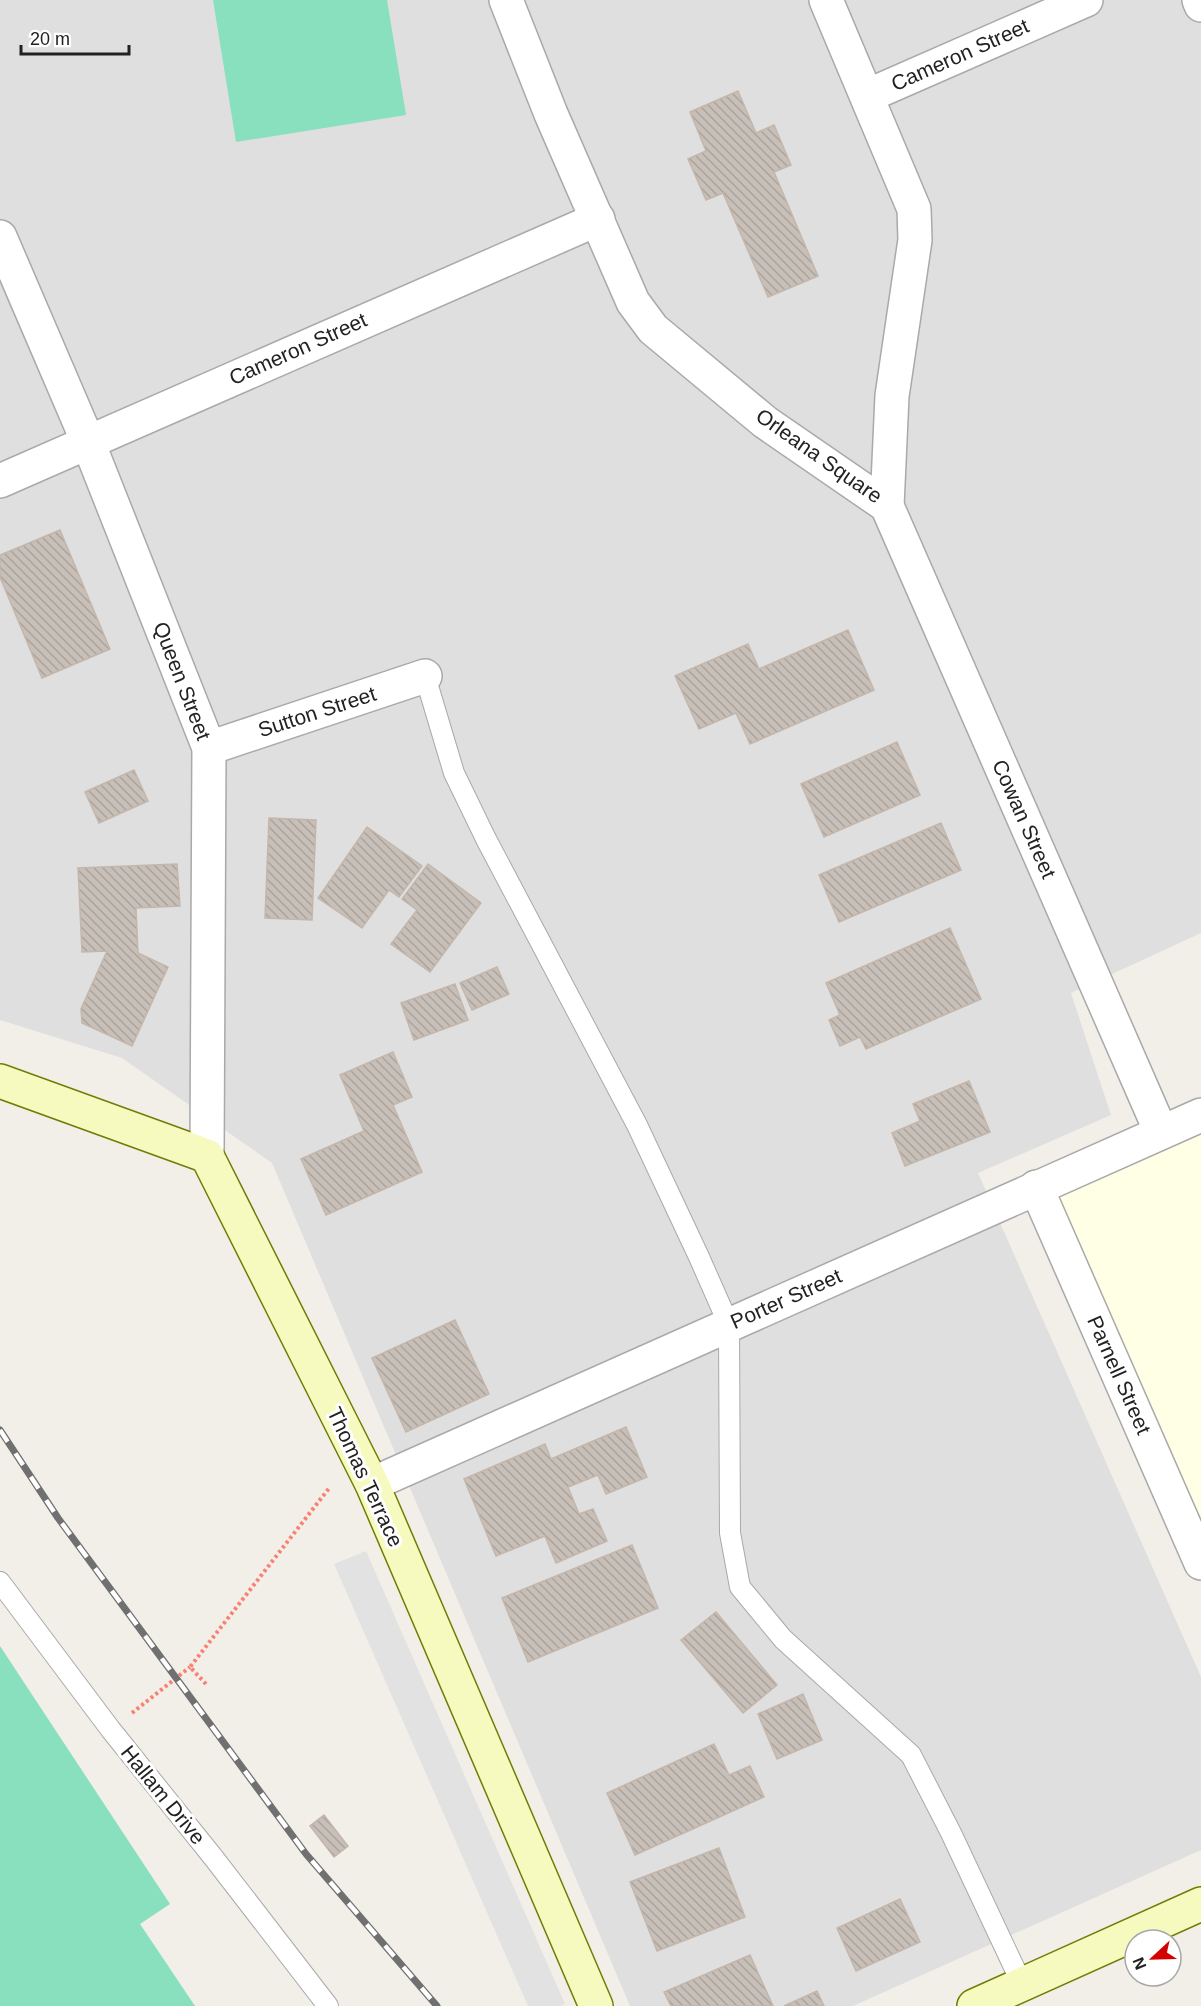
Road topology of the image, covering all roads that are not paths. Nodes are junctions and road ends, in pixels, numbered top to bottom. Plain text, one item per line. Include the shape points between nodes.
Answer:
1 (506, 0) edge
2 (826, 0) edge
3 (1086, 0) edge
4 (1199, 0) edge
5 (1201, 5) edge
6 (867, 96) junction
7 (598, 219) junction
8 (0, 237) edge
9 (88, 442) junction
10 (0, 481) edge
11 (887, 506) junction
12 (425, 676) joint
13 (209, 748) junction
14 (0, 1081) edge
15 (1201, 1115) edge
16 (1161, 1132) junction
17 (207, 1156) junction
18 (1036, 1187) junction
19 (729, 1325) junction
20 (372, 1485) junction
21 (1201, 1563) edge
22 (0, 1581) edge
23 (1201, 1904) edge
24 (1022, 1984) junction
25 (328, 2006) edge
26 (596, 2006) edge
27 (974, 2006) edge

1 - 7 street, Orleana Square
2 - 6 street, Orleana Square
3 - 6 street, Cameron Street
4 - 5 street
6 - 11 street, Orleana Square via 914,209 915,240 892,396
7 - 9 street, Cameron Street
7 - 11 street, Orleana Square via 633,302 653,329 765,422
8 - 9 street, Queen Street
9 - 10 street, Cameron Street
9 - 13 street, Queen Street
11 - 16 street, Cowan Street
12 - 13 street, Sutton Street
12 - 19 lane via 454,773 636,1125
13 - 17 street, Queen Street
14 - 17 street
15 - 16 street, Porter Street
16 - 18 street, Porter Street
17 - 20 street, Thomas Terrace
18 - 19 street, Porter Street
18 - 21 street, Parnell Street
19 - 20 street, Porter Street
19 - 24 lane via 730,1533 740,1587 783,1639 911,1755
20 - 26 street, Thomas Terrace
22 - 25 lane, Hallam Drive via 111,1730
23 - 24 street
24 - 27 street

